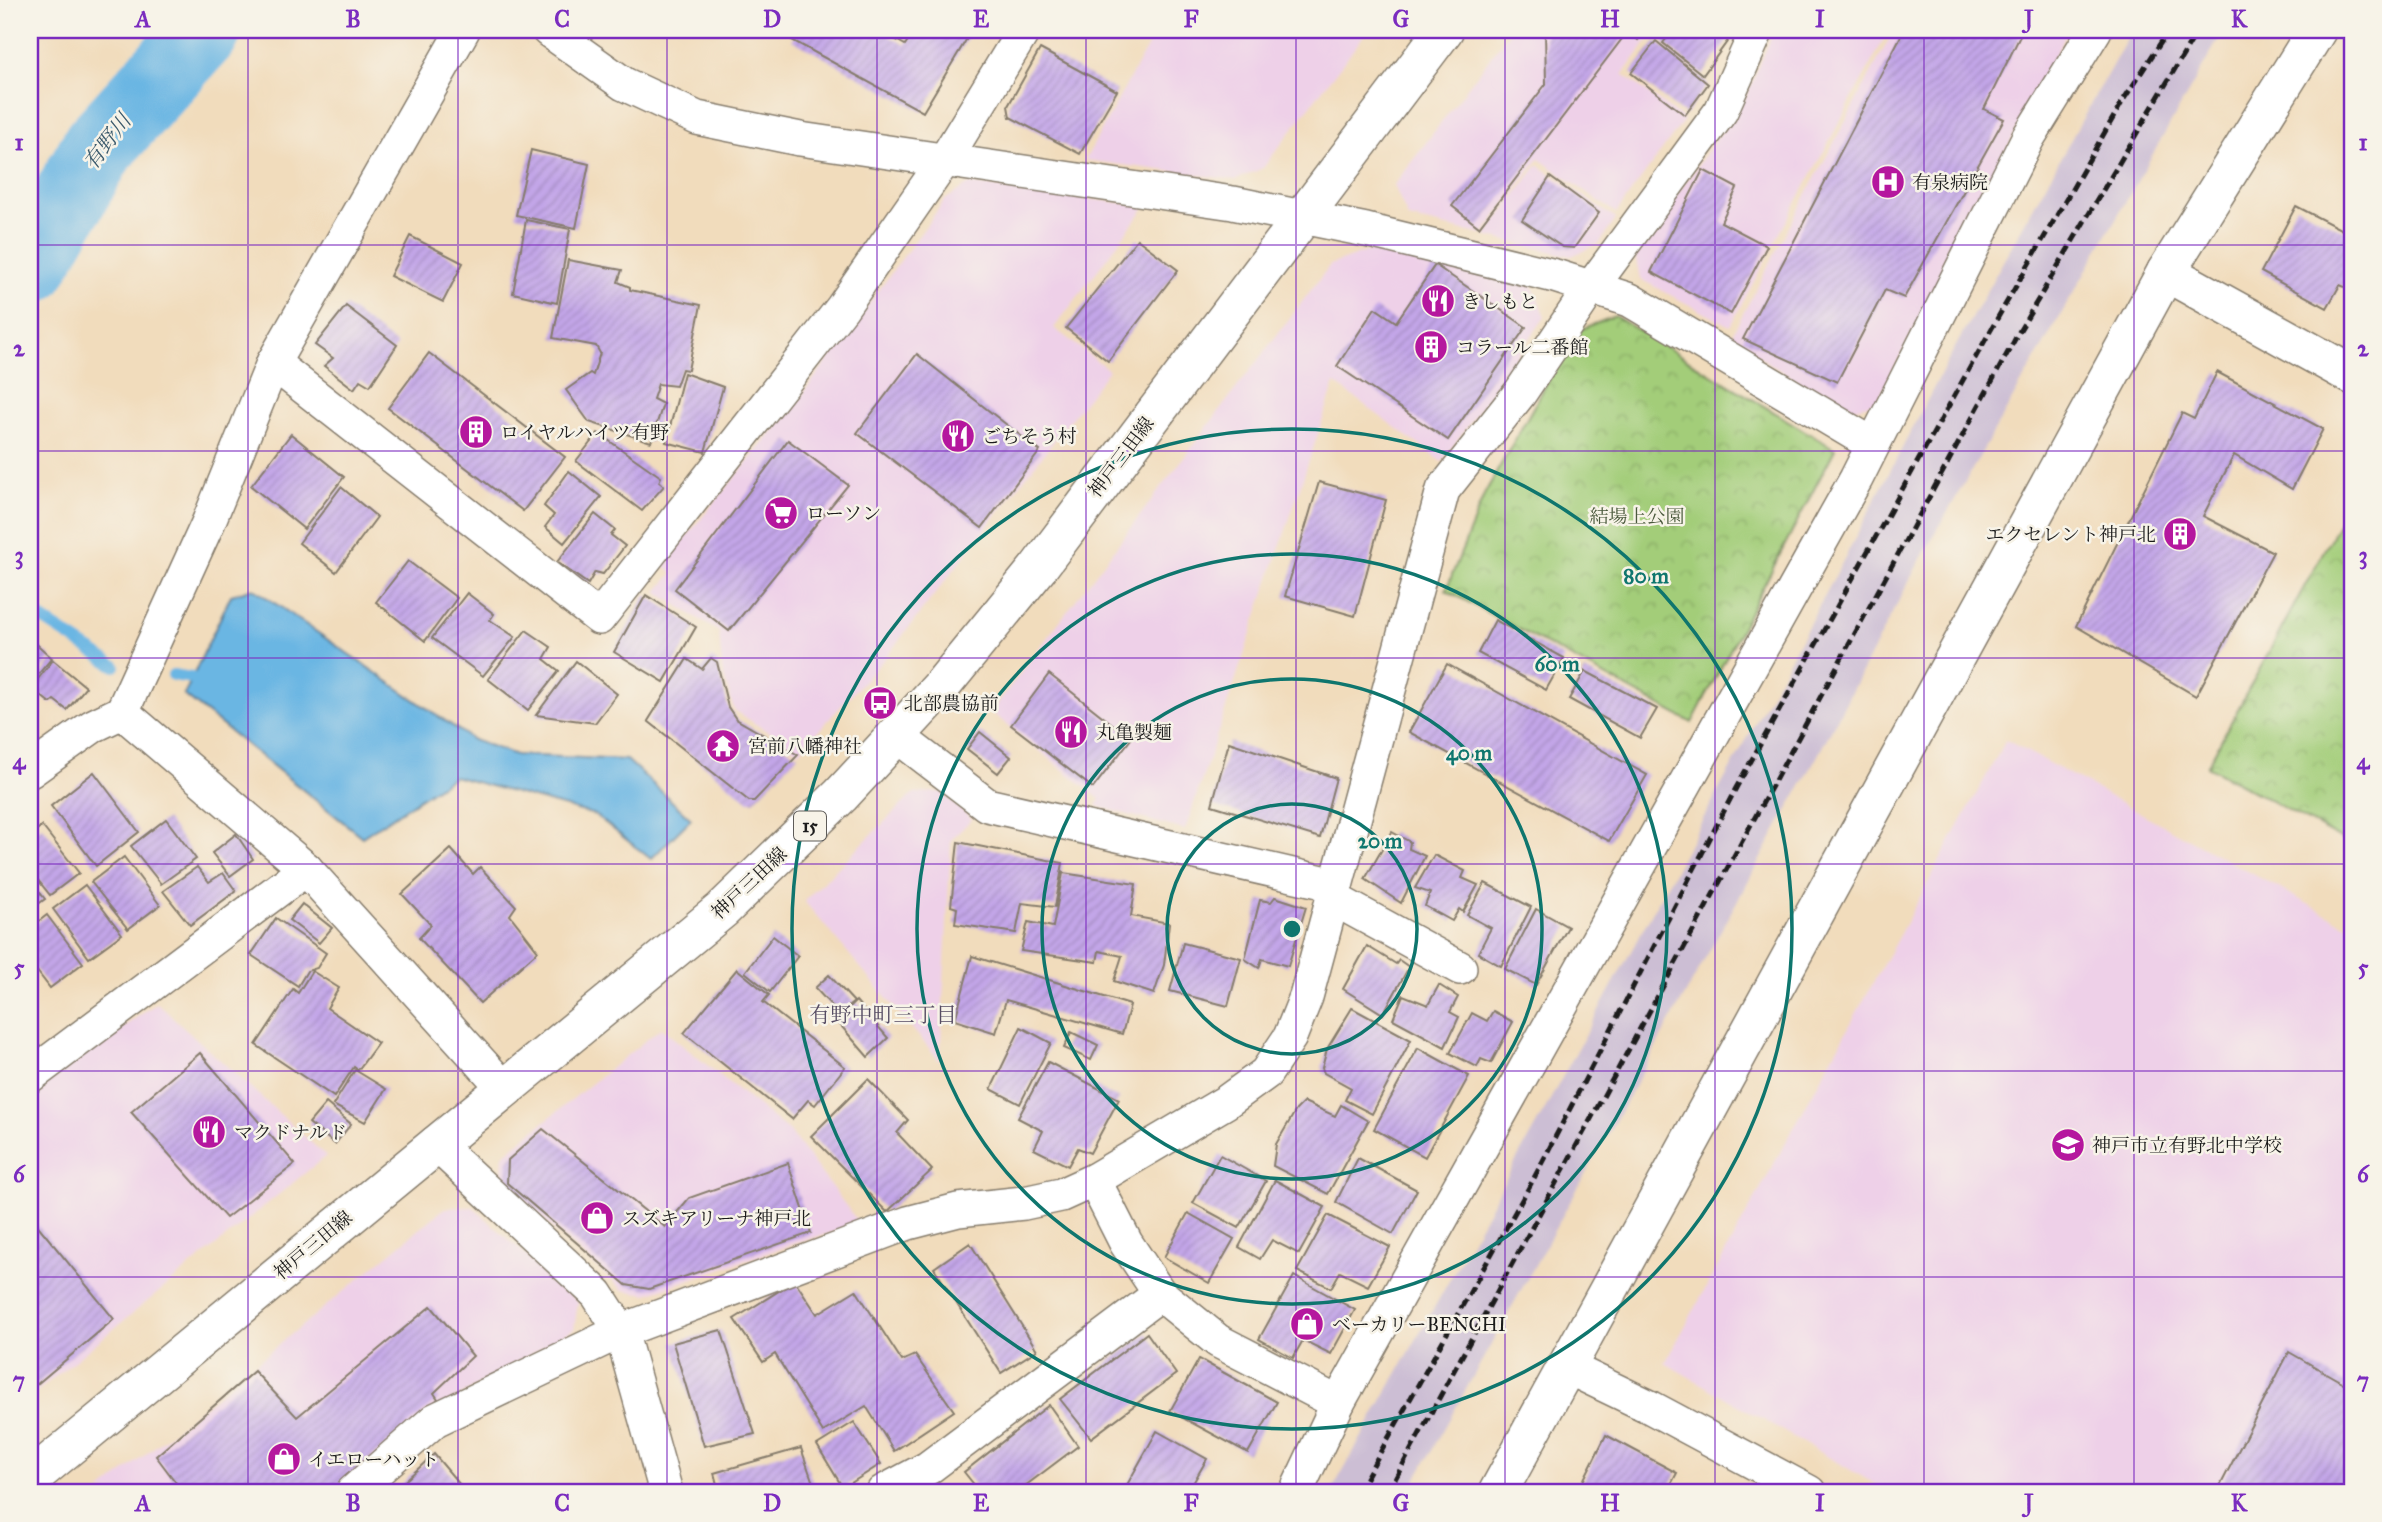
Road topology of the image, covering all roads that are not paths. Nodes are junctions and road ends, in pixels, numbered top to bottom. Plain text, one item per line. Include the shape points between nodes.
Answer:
1 (463, 30) edge
2 (548, 30) edge
3 (1024, 30) edge
4 (1444, 30) edge
5 (1757, 30) edge
6 (2095, 30) edge
7 (2317, 30) edge
8 (946, 158) junction
9 (1301, 217) junction
10 (2166, 272) junction
11 (1590, 289) junction
12 (273, 363) junction
13 (2352, 375) edge
14 (1872, 444) junction
15 (122, 712) junction
16 (897, 736) junction
17 (33, 763) edge
18 (306, 869) junction
19 (1334, 892) junction
20 (1460, 968) dead end
21 (30, 1076) edge
22 (504, 1088) junction
23 (435, 1143) junction
24 (1094, 1180) junction
25 (1160, 1294) junction
26 (621, 1331) junction
27 (1567, 1367) junction
28 (1338, 1403) junction
29 (30, 1479) edge
30 (937, 1480) edge
31 (353, 1492) edge
32 (666, 1492) edge
33 (883, 1492) edge
34 (1296, 1492) edge
35 (1498, 1492) edge
36 (1809, 1492) edge

1 - 12 street
2 - 8 street via 624,84 697,118 800,139
3 - 8 street
4 - 9 main road, 神戸三田線 / 15
5 - 11 street via 1721,111
6 - 14 street via 2028,138
7 - 10 main road
8 - 9 street
8 - 12 street via 842,308 599,618
9 - 11 street via 1555,276
9 - 16 main road, 神戸三田線 / 15 via 1038,568
10 - 13 main road
10 - 27 main road
11 - 14 street via 1630,300
11 - 19 street via 1520,393 1443,490
12 - 15 street via 209,521
14 - 28 street
15 - 17 street
15 - 18 street
16 - 19 street via 987,805
16 - 22 main road, 神戸三田線 / 15 via 755,880
18 - 21 street
18 - 22 street
19 - 20 street
19 - 24 street via 1306,997 1290,1037 1266,1073
22 - 23 main road, 神戸三田線 / 15
23 - 26 street via 597,1294
23 - 29 main road, 神戸三田線 / 15
24 - 25 street via 1126,1243
24 - 26 street via 1061,1195 958,1210 908,1223
25 - 28 street via 1218,1341
25 - 30 street
26 - 31 street via 435,1420
26 - 32 street
27 - 35 main road
27 - 36 street
28 - 34 street
30 - 33 street

